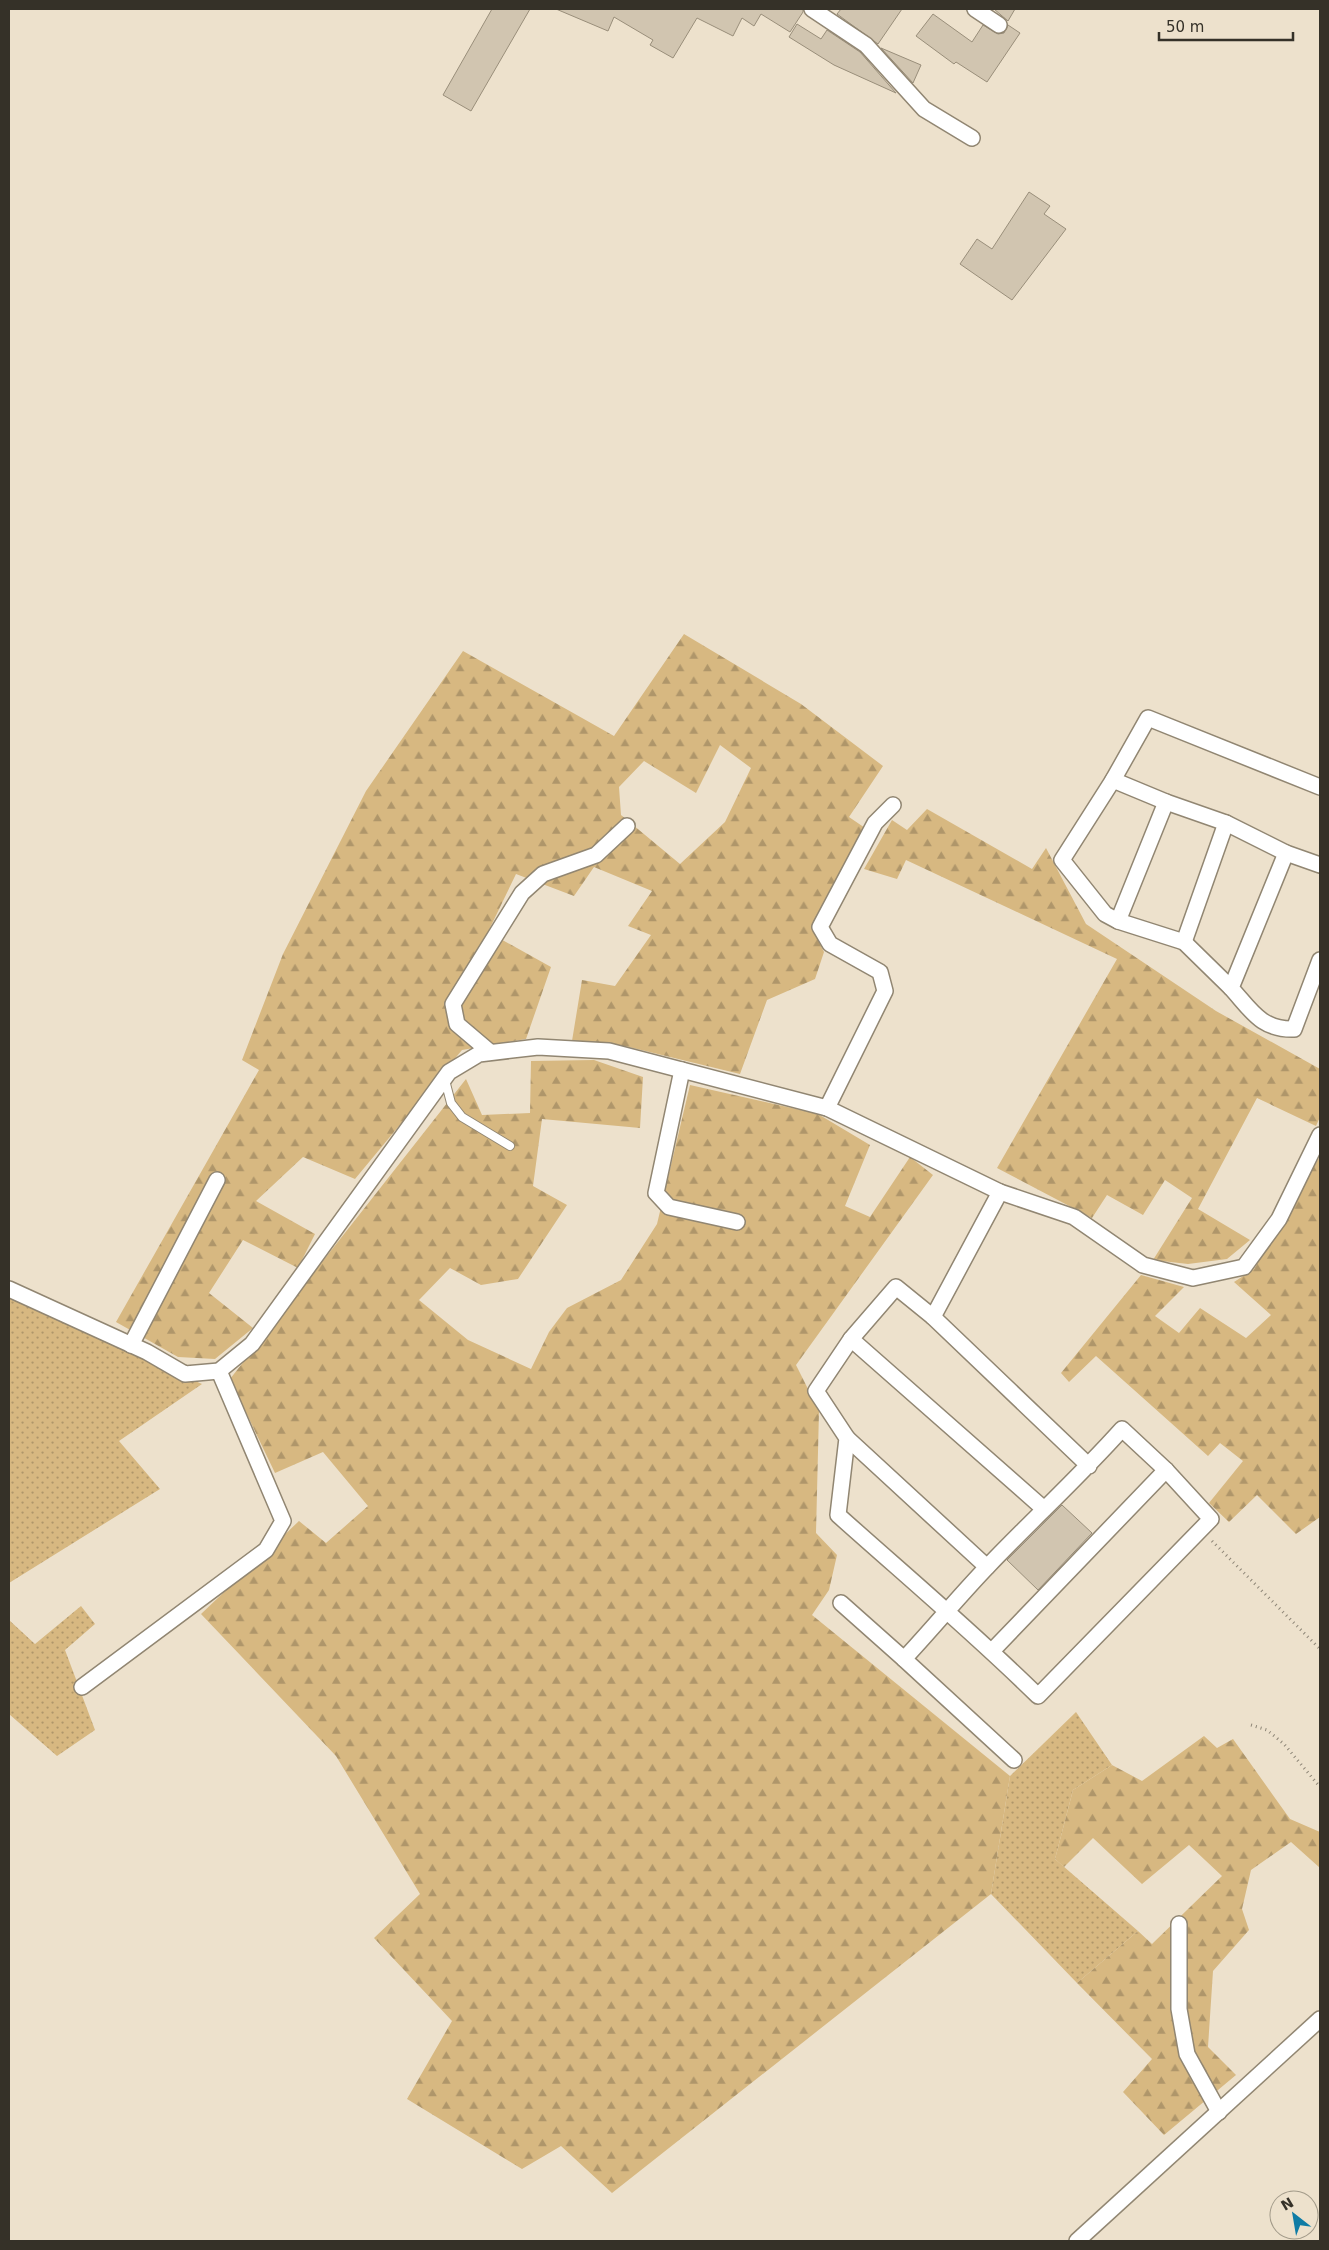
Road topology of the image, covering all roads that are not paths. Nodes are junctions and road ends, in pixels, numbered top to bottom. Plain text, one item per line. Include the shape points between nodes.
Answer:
1 (812, 9) edge
2 (975, 9) edge
3 (999, 25) dead end
4 (972, 138) dead end
5 (1113, 780) junction
6 (1320, 787) edge
7 (1166, 802) junction
8 (893, 805) dead end
9 (1226, 823) junction
10 (626, 826) dead end
11 (1286, 853) junction
12 (1320, 865) edge
13 (1118, 921) junction
14 (1184, 942) junction
15 (1320, 960) edge
16 (1232, 988) junction
17 (490, 1052) junction
18 (682, 1070) junction
19 (444, 1078) junction
20 (827, 1108) junction
21 (1320, 1136) edge
22 (510, 1146) dead end
23 (217, 1180) dead end
24 (1000, 1192) junction
25 (737, 1222) dead end
26 (9, 1289) edge
27 (933, 1317) junction
28 (851, 1339) junction
29 (131, 1345) junction
30 (219, 1371) junction
31 (847, 1438) junction
32 (1089, 1466) junction
33 (1166, 1470) junction
34 (1044, 1510) junction
35 (987, 1567) junction
36 (842, 1603) dead end
37 (947, 1613) junction
38 (992, 1651) junction
39 (904, 1659) junction
40 (82, 1687) dead end
41 (1014, 1760) dead end
42 (1179, 1924) dead end
43 (1320, 2019) edge
44 (1219, 2112) junction
45 (1077, 2241) edge

1 - 4 street via 866,45 924,109
2 - 3 street
5 - 6 street via 1148,718
5 - 7 street
5 - 13 street via 1062,860 1105,914
7 - 9 street
7 - 13 street
8 - 20 street via 876,823 820,927 830,944 880,972 885,991
9 - 11 street
9 - 14 street
10 - 17 street via 596,855 543,874 522,893 453,1004 456,1024
11 - 12 street
11 - 16 street
13 - 14 street
14 - 16 street
15 - 16 street via 1294,1029 1260,1021
17 - 18 street via 538,1047 609,1051
17 - 19 street via 479,1054 448,1072
18 - 20 street
18 - 25 street via 656,1193 669,1206
19 - 22 lane via 451,1103 462,1117
19 - 30 street via 252,1344
20 - 24 street
21 - 24 street via 1279,1219 1244,1267 1193,1278 1143,1265 1074,1217
23 - 29 street
24 - 27 street
26 - 29 street
27 - 28 street via 896,1287
27 - 32 street
28 - 31 street via 816,1391
28 - 34 street
29 - 30 street via 185,1374
30 - 40 street via 283,1521 266,1550
31 - 35 street
31 - 37 street via 838,1515
32 - 33 street via 1122,1429
32 - 34 street
33 - 38 street
33 - 38 street via 1211,1519 1201,1530 1038,1696
34 - 35 street
35 - 37 street
36 - 39 street
37 - 38 street
37 - 39 street
39 - 41 street
42 - 44 street via 1179,2009 1187,2054
43 - 44 street
44 - 45 street

